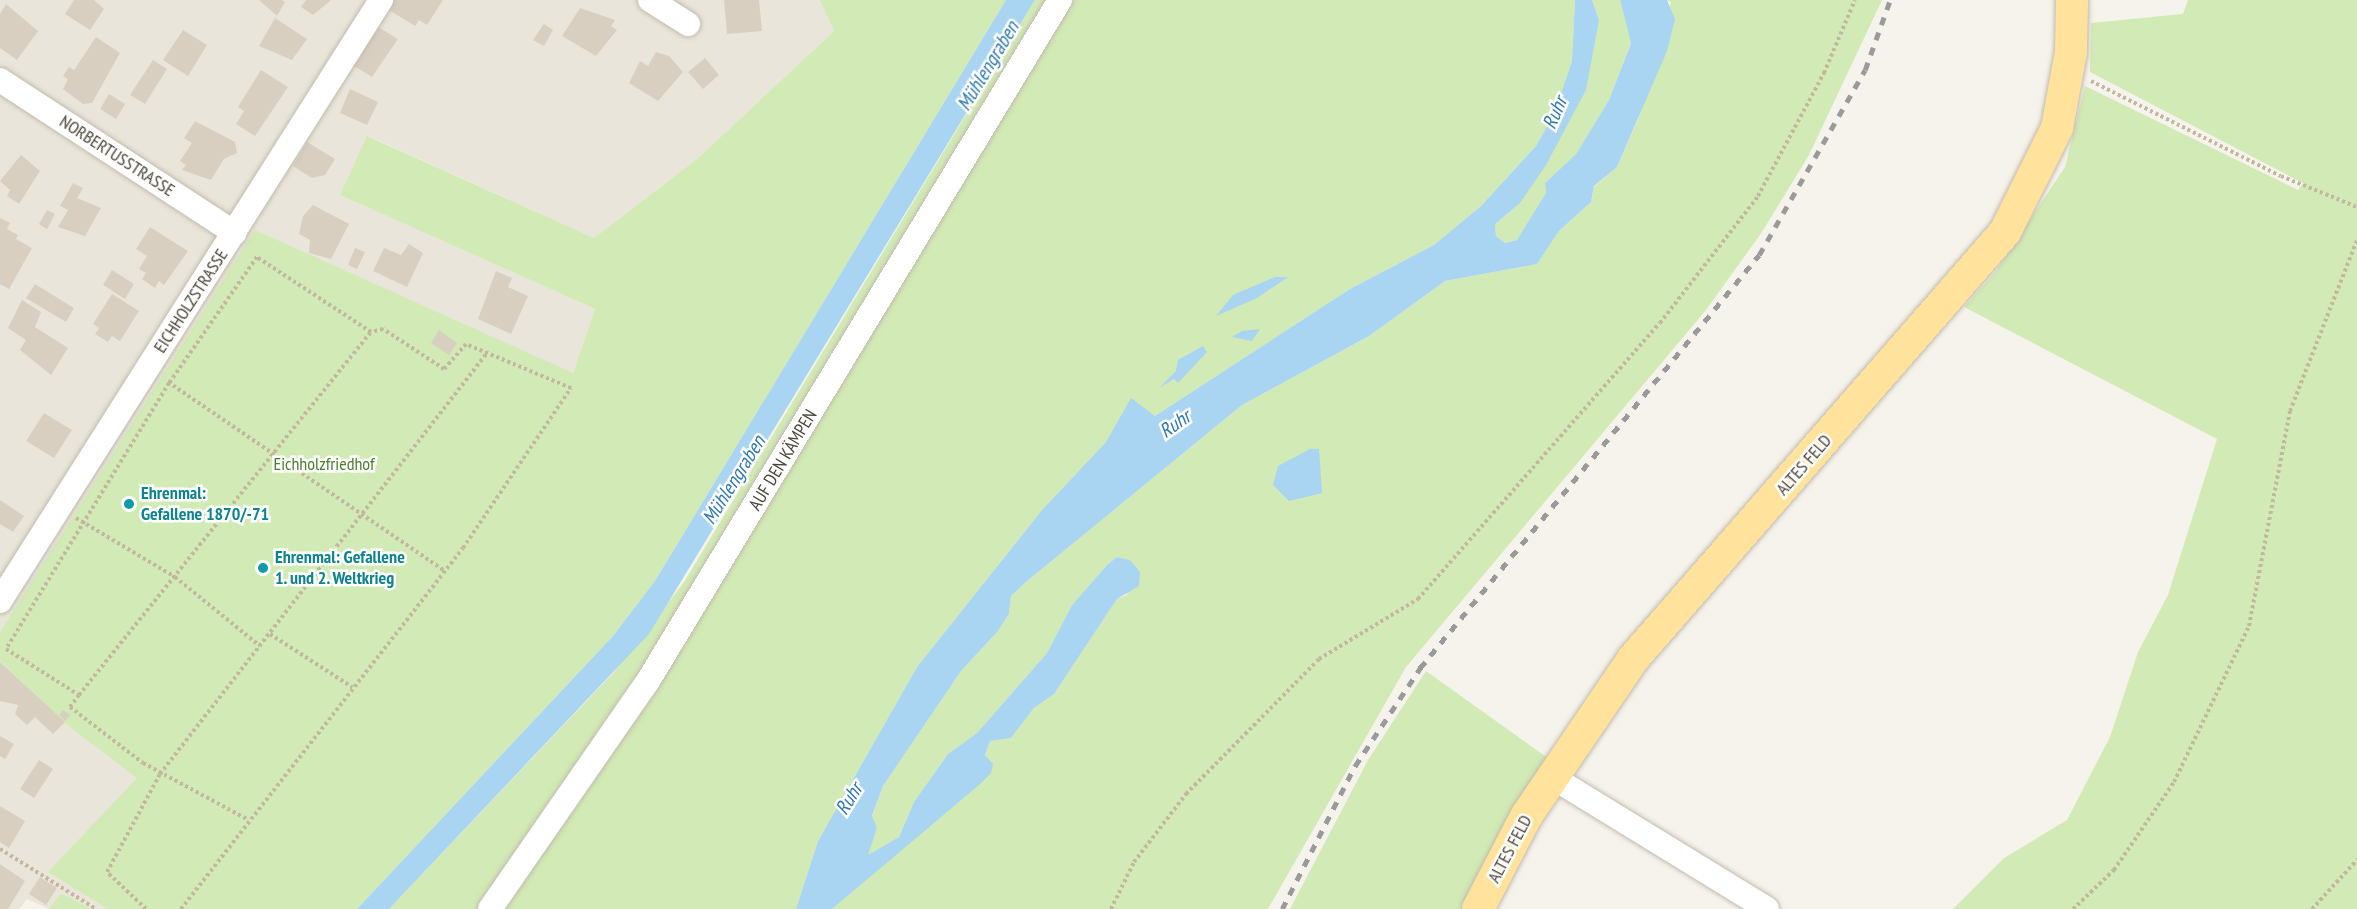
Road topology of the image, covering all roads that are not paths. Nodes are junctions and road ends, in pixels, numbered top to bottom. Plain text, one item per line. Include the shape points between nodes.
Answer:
1 (381, 0) edge
2 (650, 0) edge
3 (1060, 0) edge
4 (2072, 0) edge
5 (688, 24) dead end
6 (0, 80) edge
7 (235, 233) junction
8 (0, 601) edge
9 (1552, 777) junction
10 (490, 909) edge
11 (1478, 909) edge
12 (1767, 909) edge

1 - 7 street, EICHHOLZSTRASSE
2 - 5 street
3 - 10 street, AUF DEN KÄMPEN via 648,681
4 - 9 main road, ALTES FELD via 2069,70 2049,151 2005,232 1633,658
6 - 7 street, NORBERTUSSTRASSE
7 - 8 street, EICHHOLZSTRASSE
9 - 11 main road, ALTES FELD
9 - 12 street

